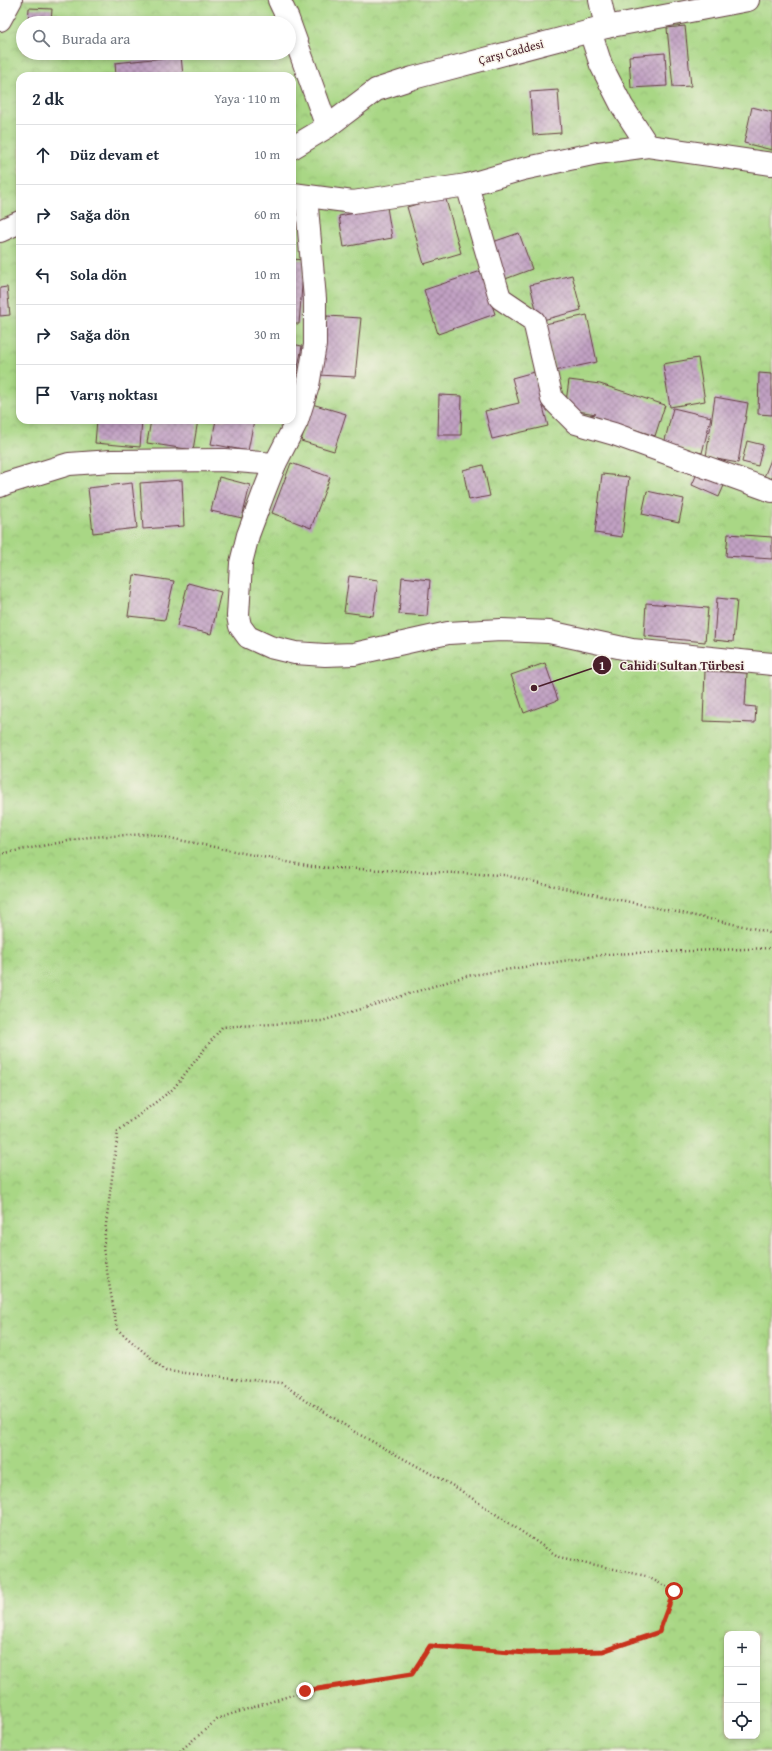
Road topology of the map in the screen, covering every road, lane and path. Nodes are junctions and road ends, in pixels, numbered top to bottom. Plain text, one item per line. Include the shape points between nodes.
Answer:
1 (11, 0) edge
2 (279, 0) edge
3 (600, 0) edge
4 (748, 0) edge
5 (287, 16) edge
6 (0, 20) edge
7 (598, 29) junction
8 (296, 40) edge
9 (327, 127) junction
10 (296, 146) edge
11 (648, 146) junction
12 (772, 164) edge
13 (467, 185) junction
14 (299, 195) edge
15 (16, 224) edge
16 (0, 231) edge
17 (296, 423) edge
18 (295, 424) edge
19 (275, 464) junction
20 (0, 486) edge
21 (772, 491) edge
22 (772, 664) edge
23 (0, 854) edge
24 (772, 934) edge
25 (772, 948) edge
26 (180, 1751) edge

1 - 6 street
2 - 5 street
3 - 7 street
4 - 7 street, Çarşı Caddesi
7 - 9 street, Çarşı Caddesi via 376,90
7 - 11 street via 601,65 622,106
8 - 9 street
9 - 10 street, Çarşı Caddesi
11 - 12 street
11 - 13 street via 597,153
13 - 14 street via 353,202
13 - 21 street via 500,298 534,321 552,399 576,423 614,434
14 - 17 street via 315,299 315,345 308,386
15 - 16 street
18 - 19 street
19 - 20 street via 224,460 112,461 76,464
19 - 22 street via 248,535 241,563 238,608 240,626 248,637 256,642 295,653 325,655 354,654 448,633 501,630 549,632 632,650
23 - 24 path via 89,837 150,834 312,867 503,875
25 - 26 path via 608,954 466,976 322,1021 222,1027 173,1089 118,1131 103,1248 117,1329 166,1371 281,1383 355,1432 457,1488 559,1557 646,1576 674,1591 659,1632 603,1651 527,1653 430,1646 412,1674 305,1691 219,1718

